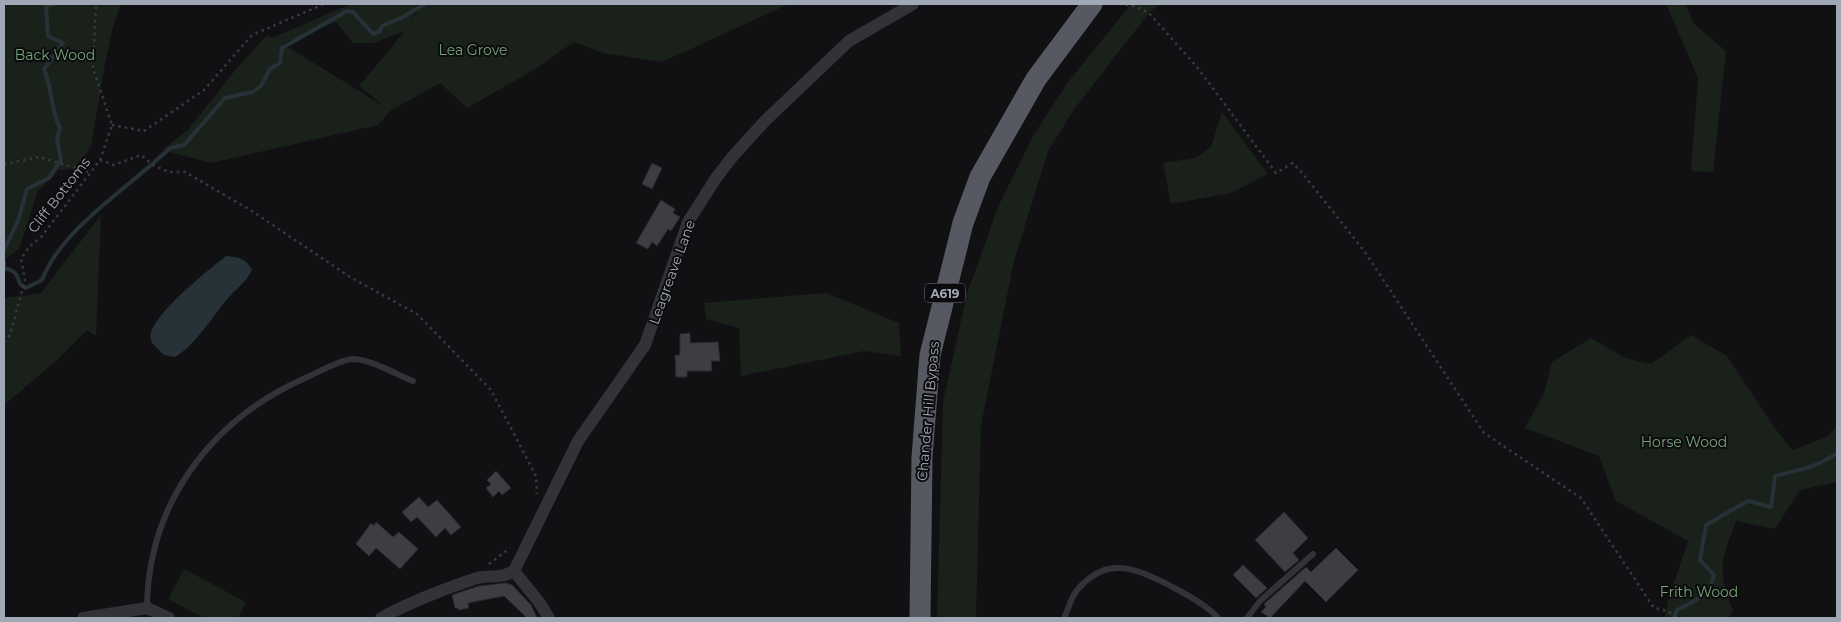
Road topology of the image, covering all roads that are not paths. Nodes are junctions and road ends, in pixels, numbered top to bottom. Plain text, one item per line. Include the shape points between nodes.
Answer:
1 (913, 4) edge
2 (1092, 4) edge
3 (413, 381) dead end
4 (1314, 554) dead end
5 (514, 571) junction
6 (147, 608) junction
7 (83, 618) edge
8 (169, 618) edge
9 (381, 618) edge
10 (549, 618) edge
11 (920, 618) edge
12 (1064, 618) edge
13 (1218, 618) edge
14 (1247, 618) edge

1 - 5 street, Leagreave Lane via 849,41 765,121 716,178 688,222 645,345 578,441
2 - 11 highway, Chander Hill Bypass / A619 via 1036,79 980,177 963,223 930,356 922,457
3 - 6 lane via 352,359 278,390 212,441 192,466 162,527 150,563
4 - 14 lane via 1260,601
5 - 9 street via 502,577 480,577 409,603
5 - 10 street
6 - 7 street
6 - 8 street
12 - 13 lane via 1075,591 1094,574 1122,566 1156,579 1208,607

